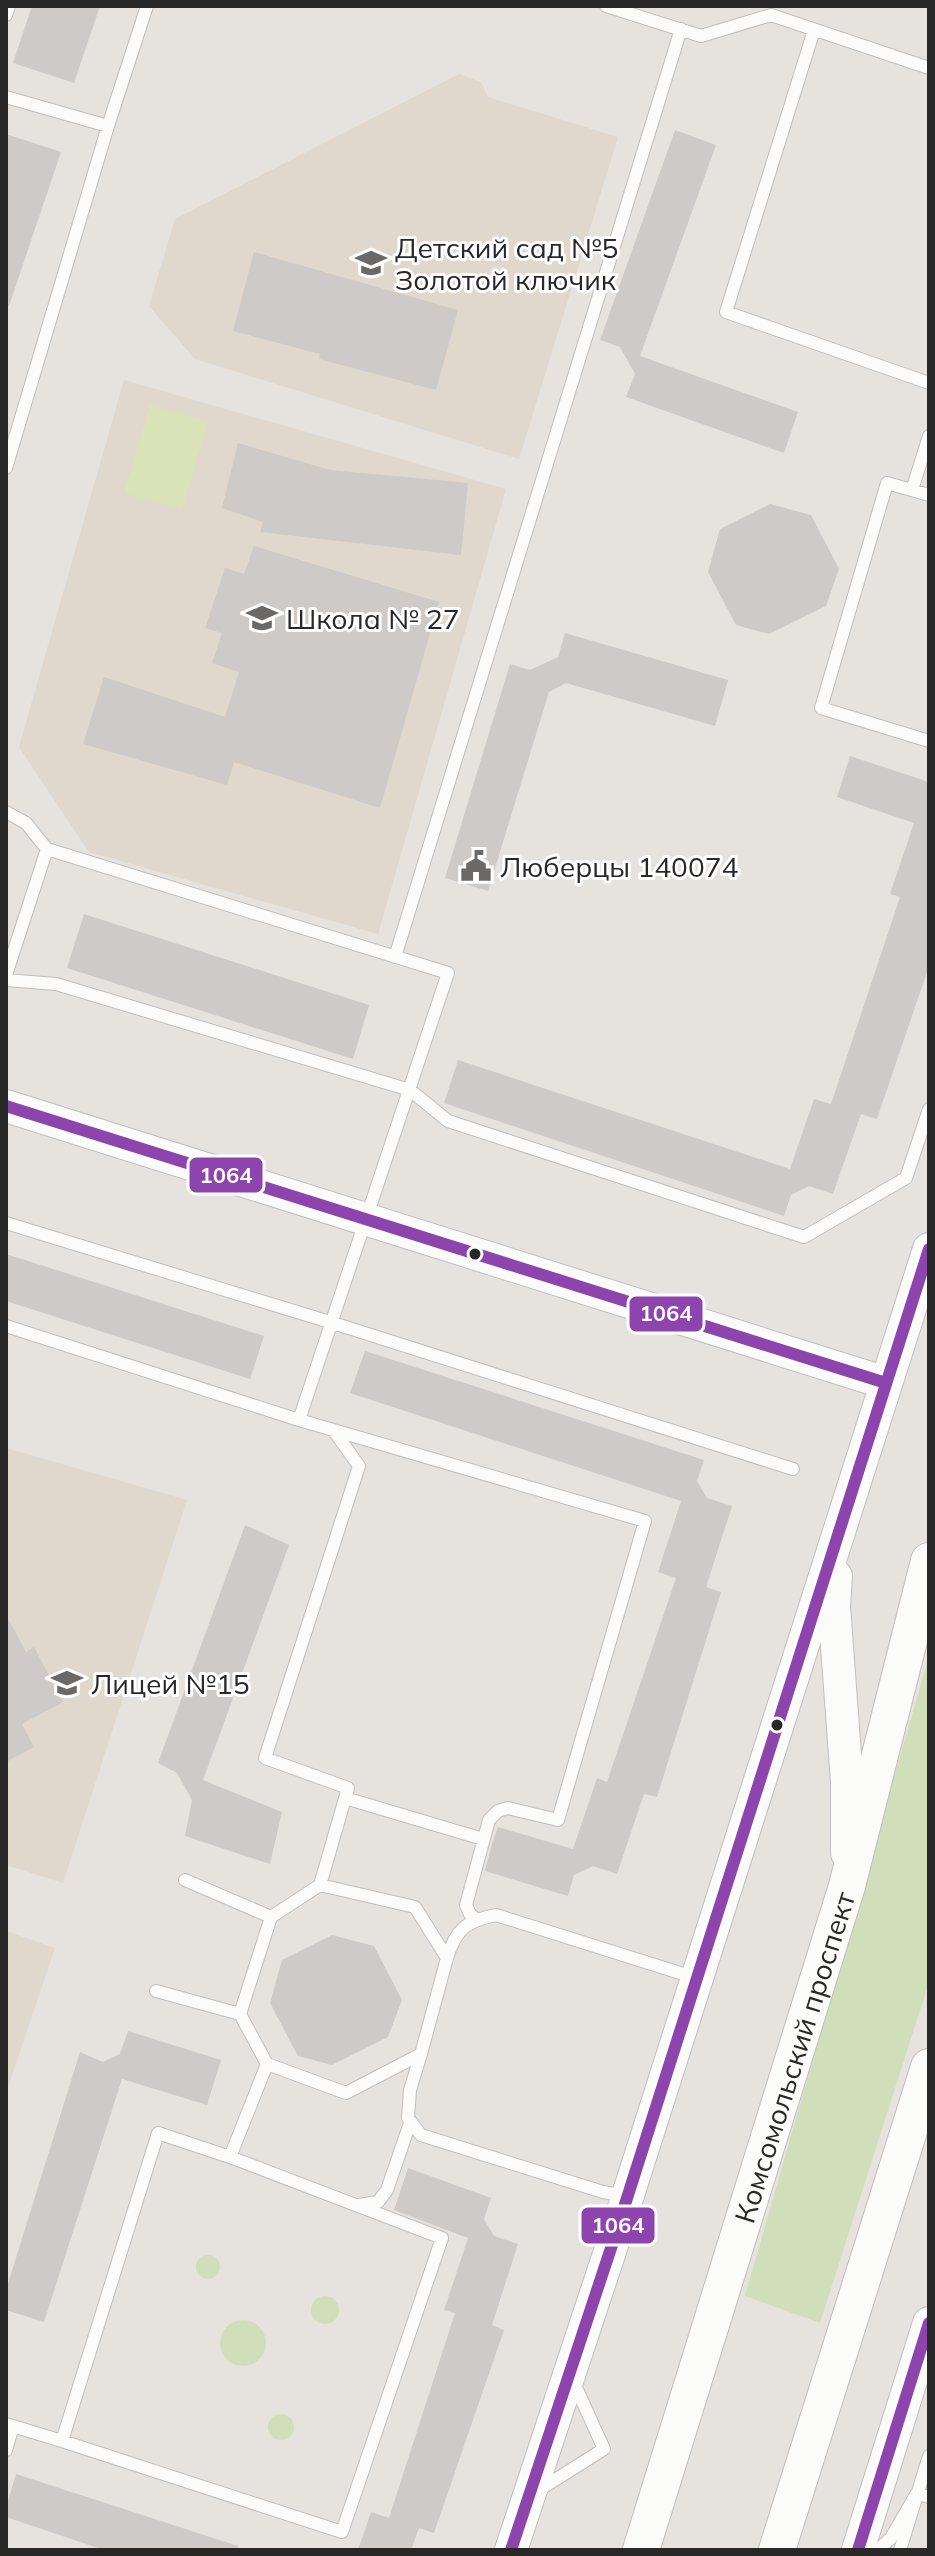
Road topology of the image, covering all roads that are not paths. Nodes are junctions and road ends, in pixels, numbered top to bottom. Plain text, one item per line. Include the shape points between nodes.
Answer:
1 (9, 6) edge
2 (147, 6) edge
3 (606, 6) edge
4 (772, 11) edge
5 (6, 15) edge
6 (681, 29) junction
7 (814, 30) junction
8 (929, 68) edge
9 (6, 97) edge
10 (108, 126) junction
11 (929, 383) edge
12 (929, 436) edge
13 (6, 468) edge
14 (912, 490) junction
15 (929, 495) edge
16 (929, 741) edge
17 (6, 812) edge
18 (47, 849) junction
19 (395, 957) junction
20 (6, 977) edge
21 (410, 1090) junction
22 (6, 1106) edge
23 (929, 1109) edge
24 (367, 1221) junction
25 (6, 1223) edge
26 (929, 1249) edge
27 (333, 1323) junction
28 (6, 1326) edge
29 (886, 1383) junction
30 (299, 1420) junction
31 (334, 1431) junction
32 (793, 1469) dead end
33 (838, 1537) junction
34 (929, 1561) edge
35 (345, 1798) junction
36 (483, 1839) junction
37 (185, 1880) dead end
38 (320, 1885) junction
39 (847, 1886) junction
40 (271, 1917) junction
41 (476, 1919) junction
42 (447, 1958) junction
43 (696, 1978) junction
44 (156, 1991) dead end
45 (240, 2014) junction
46 (421, 2054) junction
47 (267, 2064) junction
48 (929, 2067) edge
49 (410, 2123) junction
50 (230, 2157) junction
51 (627, 2196) junction
52 (355, 2205) junction
53 (929, 2323) edge
54 (570, 2372) junction
55 (10, 2425) edge
56 (62, 2441) junction
57 (6, 2450) edge
58 (929, 2456) edge
59 (923, 2495) edge
60 (528, 2497) junction
61 (511, 2550) edge
62 (641, 2550) edge
63 (777, 2550) edge
64 (858, 2550) edge
65 (878, 2550) edge
66 (900, 2550) edge

1 - 5 lane
2 - 10 lane
3 - 6 lane
4 - 6 lane via 701,36
4 - 7 lane
6 - 19 lane
7 - 8 lane
7 - 11 lane via 726,312
9 - 10 lane
10 - 13 lane
12 - 14 lane
14 - 15 lane
14 - 16 lane via 887,483 821,708
17 - 18 lane via 26,823
18 - 19 lane
18 - 20 lane
19 - 21 lane via 448,973
20 - 21 lane via 56,984
21 - 23 lane via 448,1121 804,1237 906,1178
21 - 24 lane
22 - 24 street
24 - 27 lane
24 - 29 street
25 - 27 lane
26 - 29 street
27 - 30 lane
27 - 32 lane
28 - 30 lane
29 - 33 street
30 - 31 lane
31 - 35 lane via 359,1466 265,1758 348,1788
31 - 36 lane via 645,1521 558,1820 508,1808 489,1820
33 - 39 street via 834,1606 847,1782
33 - 43 street
34 - 39 main road, Комсомольский проспект
35 - 36 lane
35 - 38 lane
36 - 41 lane via 466,1905
37 - 40 lane
38 - 40 lane
38 - 42 lane via 415,1907
39 - 62 main road, Комсомольский проспект
40 - 45 lane
41 - 42 lane via 454,1936
41 - 43 lane via 496,1915
42 - 46 lane
43 - 51 street
44 - 45 lane
45 - 47 lane
46 - 47 lane via 346,2093
46 - 49 lane via 410,2090
47 - 50 lane
48 - 63 main road
49 - 51 lane via 421,2135
49 - 52 lane via 387,2190 378,2202
50 - 52 lane
50 - 56 lane via 158,2133
51 - 54 street
52 - 56 lane via 442,2238 342,2532
53 - 64 street via 912,2398
54 - 60 street
54 - 60 lane via 604,2449
55 - 56 lane
55 - 57 lane
58 - 59 lane
59 - 65 lane
59 - 66 lane
60 - 61 street

